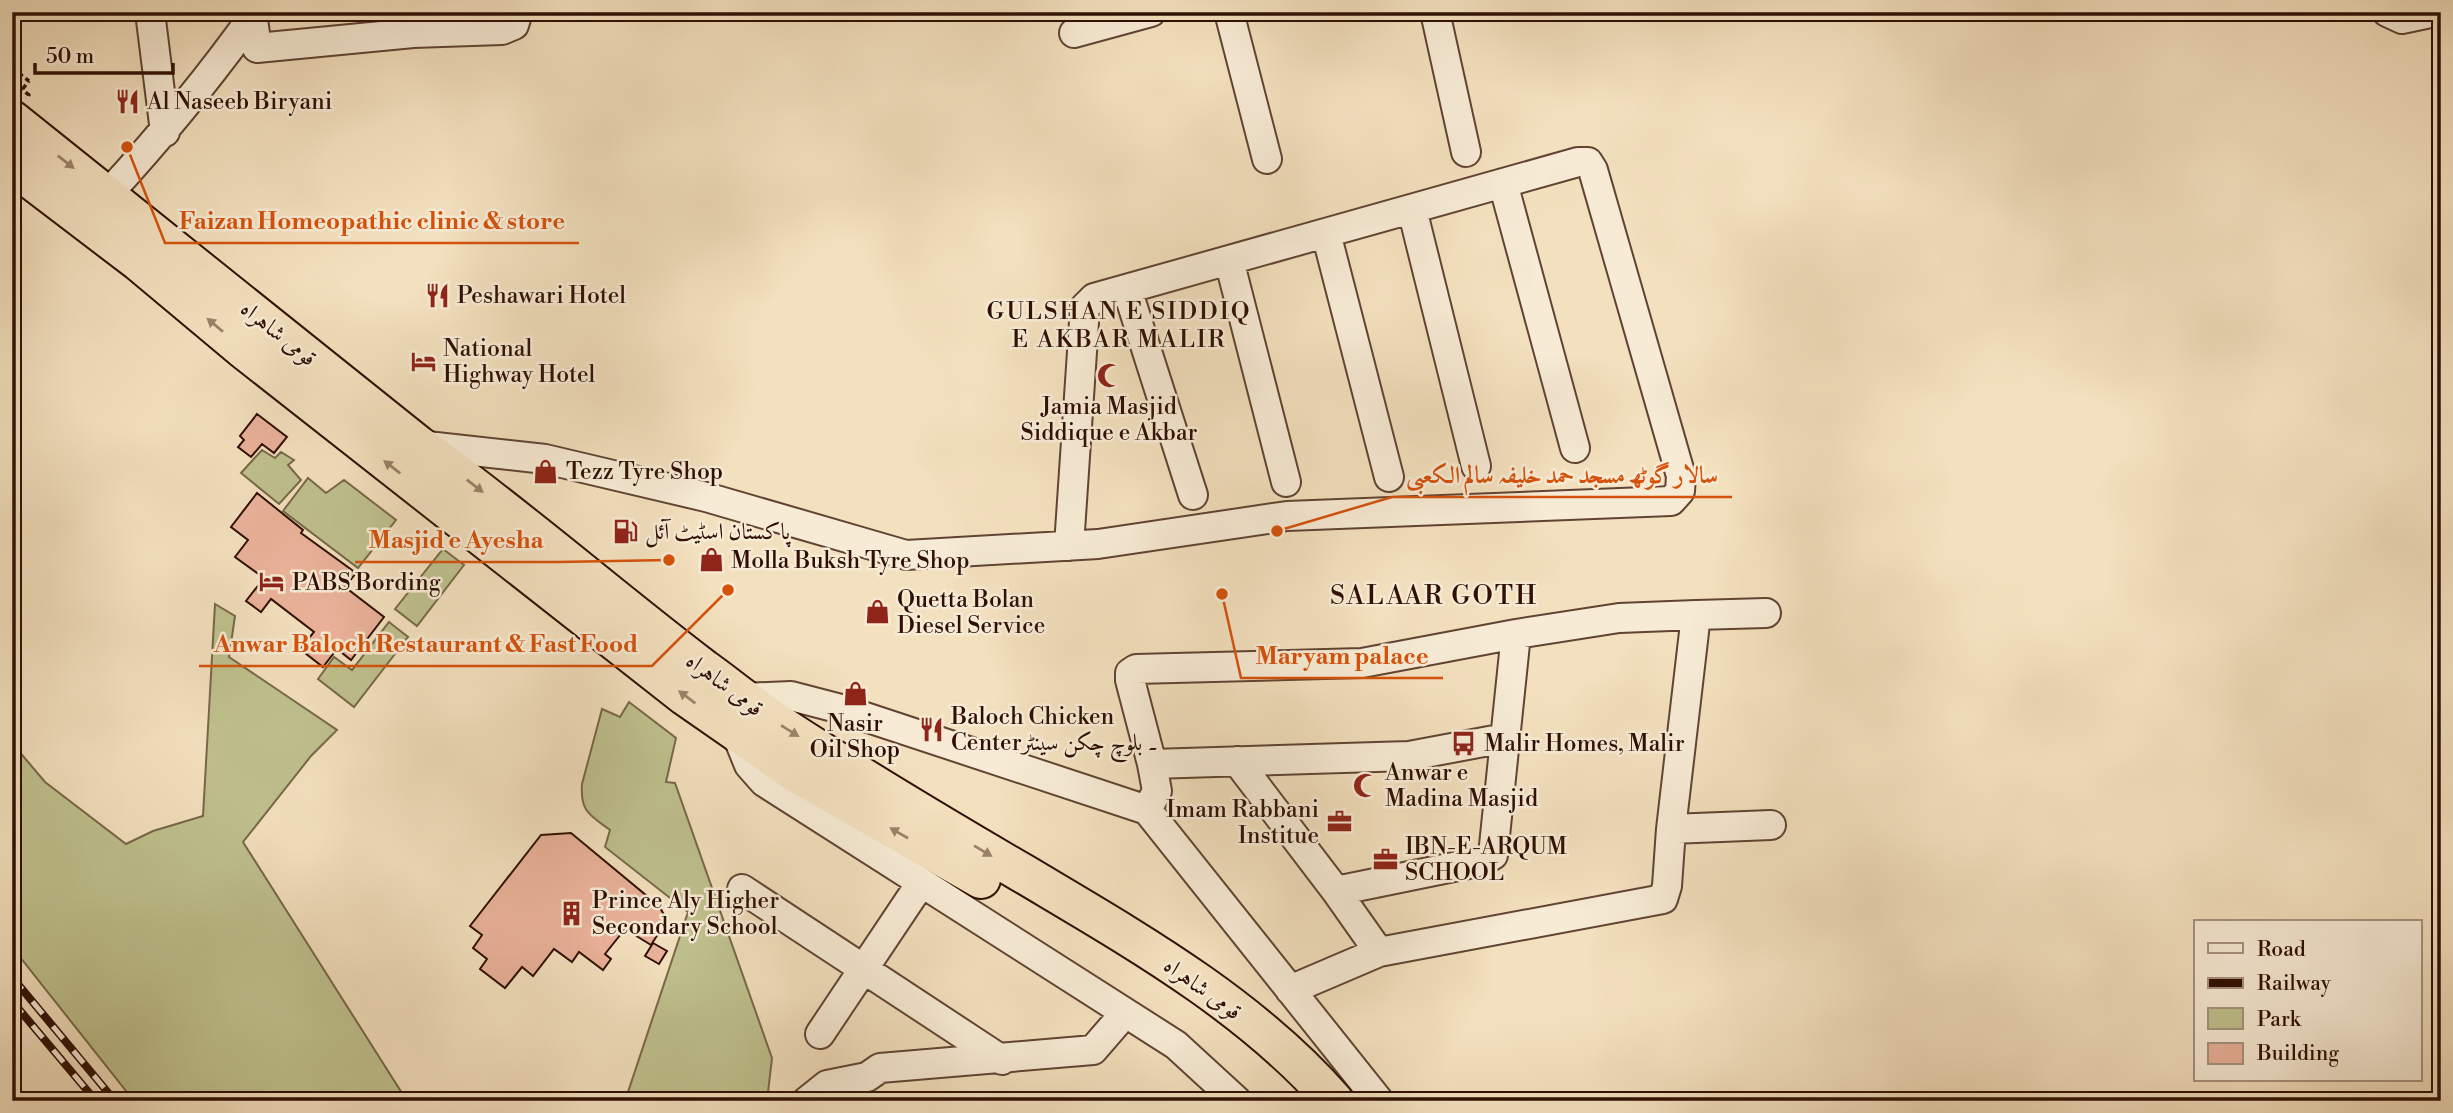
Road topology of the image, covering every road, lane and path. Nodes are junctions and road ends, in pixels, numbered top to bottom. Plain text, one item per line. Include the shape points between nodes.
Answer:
1 (150, 12) edge
2 (518, 12) edge
3 (1151, 12) edge
4 (1229, 12) edge
5 (1435, 12) edge
6 (2387, 12) edge
7 (2435, 12) edge
8 (254, 14) edge
9 (414, 22) edge
10 (1074, 33) dead end
11 (12, 68) edge
12 (12, 82) edge
13 (12, 102) edge
14 (21, 108) edge
15 (165, 132) junction
16 (1466, 152) dead end
17 (1267, 159) dead end
18 (12, 165) edge
19 (1503, 183) junction
20 (107, 195) junction
21 (1412, 209) junction
22 (1325, 233) junction
23 (1229, 260) junction
24 (1127, 289) junction
25 (354, 414) junction
26 (418, 445) junction
27 (1575, 448) dead end
28 (1476, 466) dead end
29 (1388, 477) dead end
30 (1286, 482) dead end
31 (1193, 495) dead end
32 (1069, 546) junction
33 (1766, 613) dead end
34 (1696, 615) junction
35 (1516, 634) junction
36 (740, 715) junction
37 (1505, 737) junction
38 (1237, 761) junction
39 (1152, 764) junction
40 (1147, 810) junction
41 (1771, 825) dead end
42 (1671, 829) junction
43 (921, 883) junction
44 (742, 890) dead end
45 (1336, 891) junction
46 (1379, 952) junction
47 (864, 968) junction
48 (1290, 990) junction
49 (1125, 1013) junction
50 (820, 1034) dead end
51 (1002, 1060) junction
52 (807, 1101) edge
53 (1237, 1101) edge
54 (1301, 1101) edge
55 (1334, 1101) edge
56 (1379, 1101) edge

1 - 15 street
2 - 9 street via 513,25 502,30
3 - 10 street
4 - 17 street
5 - 16 street
6 - 7 street via 2402,19
8 - 9 street via 257,48
8 - 15 street
11 - 13 path, bridge via 29,81
12 - 14 path
14 -> 20 highway, قومی شاہراہ
15 - 20 street
25 -> 18 highway, قومی شاہراہ
19 - 21 street
19 - 27 street
19 - 32 street via 1578,162 1588,162 1593,170 1681,476 1681,491 1671,501 1287,516
20 - 25 highway, قومی شاہراہ
21 - 22 street
21 - 28 street
22 - 23 street
22 - 29 street
23 - 24 street
23 - 30 street
24 - 31 street
24 - 32 street via 1094,298 1085,307
25 - 26 highway, قومی شاہراہ
36 -> 25 highway, قومی شاہراہ via 685,696
26 - 32 street via 545,459 706,497 906,555
26 -> 36 highway, قومی شاہراہ via 632,614
33 - 34 street
34 - 35 street via 1619,618
34 - 42 street
35 - 37 street
35 - 39 street via 1362,663 1136,669 1130,680
36 - 40 street via 791,696
36 - 43 street via 749,765 764,782
54 -> 36 highway, قومی شاہراہ via 1267,1065 1129,962 804,778
36 -> 55 highway, قومی شاہراہ via 774,721 1160,957 1272,1040
37 - 38 street via 1409,756
37 - 45 street via 1493,855 1483,862
38 - 39 street
38 - 45 street
39 - 40 street via 1157,792
40 - 48 street
41 - 42 street
42 - 46 street via 1663,899
43 - 47 street
43 - 49 street
44 - 47 street
45 - 46 street
46 - 48 street
47 - 50 street
47 - 51 street
48 - 56 street
49 - 51 street via 1093,1051
49 - 53 street via 1176,1045
51 - 52 street via 880,1068 867,1077 827,1085

